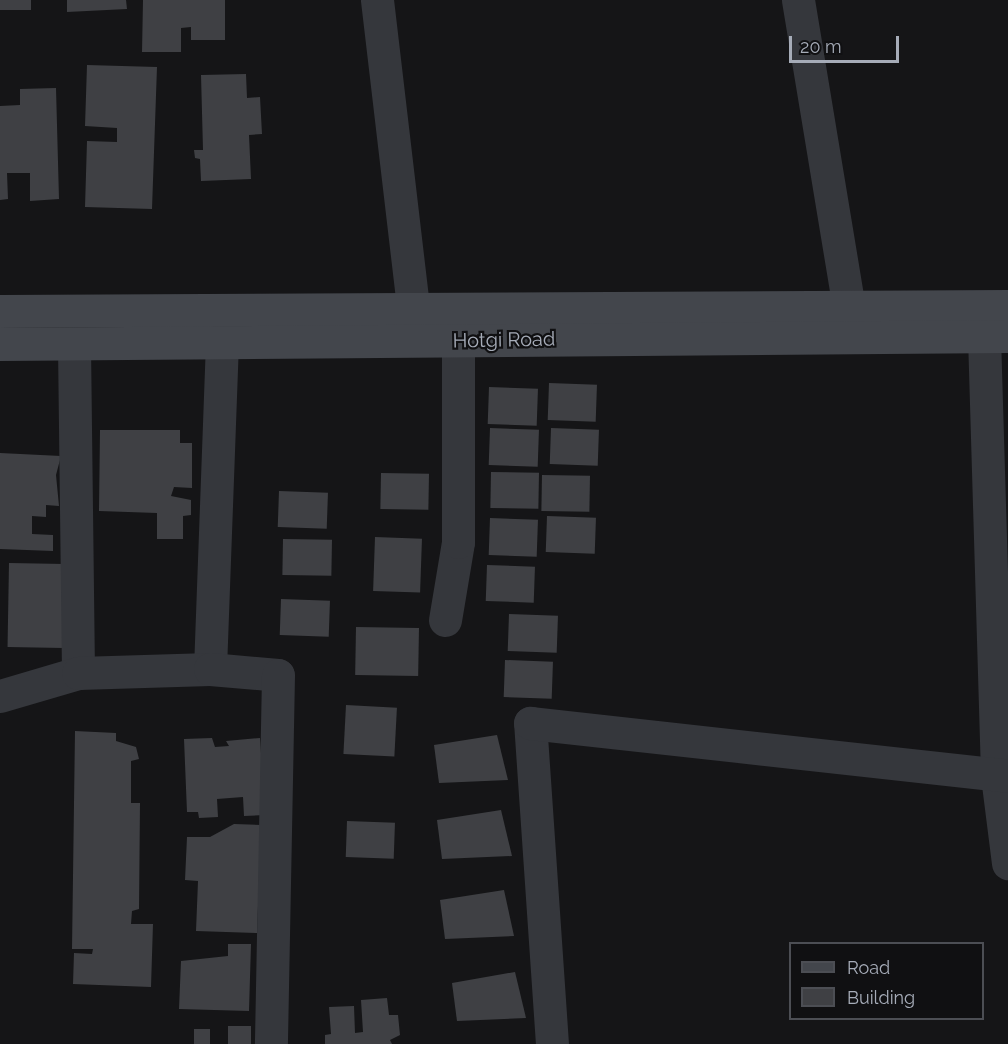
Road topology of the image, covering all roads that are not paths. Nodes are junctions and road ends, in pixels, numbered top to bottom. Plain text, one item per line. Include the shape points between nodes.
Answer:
1 (377, 0) edge
2 (798, 0) edge
3 (1008, 306) edge
4 (849, 307) junction
5 (413, 309) junction
6 (0, 311) edge
7 (996, 336) edge
8 (417, 341) junction
9 (458, 341) junction
10 (0, 344) edge
11 (74, 345) junction
12 (222, 345) junction
13 (445, 620) dead end
14 (210, 669) junction
15 (78, 674) junction
16 (0, 696) edge
17 (1003, 776) edge
18 (1008, 862) edge
19 (271, 1044) edge
20 (552, 1044) edge

1 - 5 street
2 - 4 street
3 - 4 main road, Hotgi Road
4 - 5 main road, Hotgi Road
5 - 6 main road, Hotgi Road
5 - 8 street
7 - 9 main road, Hotgi Road
7 - 17 street
8 - 9 main road, Hotgi Road
8 - 12 main road, Hotgi Road
9 - 13 street via 458,542
10 - 11 main road, Hotgi Road
11 - 12 main road, Hotgi Road
11 - 15 street
12 - 14 street
14 - 15 street
14 - 19 street via 278,675
15 - 16 street
17 - 18 street
17 - 20 street via 530,723

